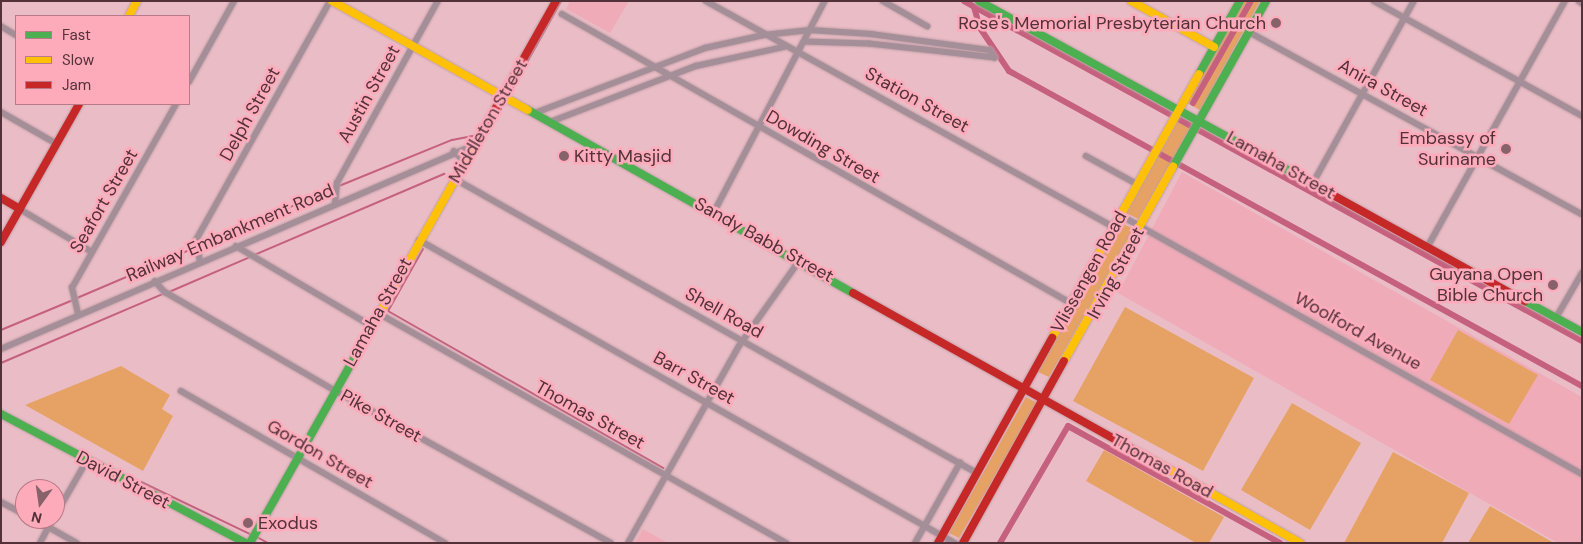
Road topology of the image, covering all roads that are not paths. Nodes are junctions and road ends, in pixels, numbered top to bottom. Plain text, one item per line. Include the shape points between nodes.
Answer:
1 (137, 1) edge
2 (234, 1) edge
3 (331, 1) edge
4 (438, 1) edge
5 (556, 1) edge
6 (706, 1) edge
7 (825, 1) edge
8 (883, 1) edge
9 (1132, 1) edge
10 (1240, 1) edge
11 (1266, 1) edge
12 (1374, 1) edge
13 (1414, 1) edge
14 (1565, 1) edge
15 (982, 2) edge
16 (562, 14) dead end
17 (130, 15) edge
18 (1405, 18) junction
19 (1, 26) edge
20 (927, 26) dead end
21 (810, 30) junction
22 (1248, 32) junction
23 (15, 34) edge
24 (871, 34) junction
25 (764, 35) junction
26 (805, 42) junction
27 (870, 44) junction
28 (413, 46) junction
29 (784, 47) junction
30 (1214, 47) junction
31 (800, 52) junction
32 (650, 67) junction
33 (667, 77) junction
34 (190, 80) edge
35 (1520, 82) junction
36 (1362, 94) junction
37 (501, 96) junction
38 (78, 105) edge
39 (175, 105) edge
40 (1179, 109) junction
41 (1, 112) edge
42 (535, 114) junction
43 (1582, 116) edge
44 (550, 122) junction
45 (1197, 125) junction
46 (760, 128) junction
47 (57, 144) junction
48 (472, 146) junction
49 (454, 151) junction
50 (1086, 156) dead end
51 (1478, 157) junction
52 (464, 161) junction
53 (455, 178) junction
54 (1312, 183) junction
55 (1138, 184) junction
56 (1, 198) edge
57 (335, 204) junction
58 (20, 209) junction
59 (714, 212) junction
60 (1582, 214) edge
61 (1120, 215) junction
62 (1140, 226) junction
63 (1113, 228) junction
64 (2, 238) edge
65 (418, 239) junction
66 (236, 246) junction
67 (1428, 246) junction
68 (92, 252) junction
69 (800, 260) junction
70 (200, 262) junction
71 (1582, 273) edge
72 (155, 281) junction
73 (1071, 303) junction
74 (378, 313) junction
75 (78, 314) junction
76 (1556, 318) junction
77 (370, 325) junction
78 (1582, 332) edge
79 (744, 341) junction
80 (1, 349) edge
81 (1024, 388) junction
82 (334, 390) junction
83 (181, 391) dead end
84 (1044, 400) junction
85 (707, 402) junction
86 (1, 414) edge
87 (296, 458) junction
88 (86, 462) junction
89 (960, 463) junction
90 (977, 473) junction
91 (1582, 474) edge
92 (666, 475) junction
93 (65, 499) edge
94 (1, 502) edge
95 (15, 509) edge
96 (925, 525) junction
97 (48, 529) edge
98 (52, 529) edge
99 (251, 539) edge
100 (940, 539) edge
101 (40, 543) edge
102 (77, 543) edge
103 (445, 543) edge
104 (611, 543) edge
105 (628, 543) edge
106 (787, 543) edge
107 (915, 543) edge
108 (955, 543) edge
109 (962, 543) edge
110 (1300, 543) edge

1 - 17 street
2 - 34 street
3 - 28 street, Sandy Babb Street
3 - 70 street, Delph Street via 196,242
4 - 28 street, Austin Street
5 - 37 street, Middleton Street
6 - 25 street, Station Street
7 - 21 street
8 - 20 street
9 - 30 street
10 - 30 street, Vlissengen Road
11 - 22 street, Irving Street
12 - 18 street
13 - 18 street
14 - 35 street
15 - 40 street, Lamaha Street
16 - 32 street, Dowding Street
18 - 35 street
18 - 36 street
19 - 23 street
21 - 24 street
21 - 25 street
21 - 26 street
22 - 36 street, Anira Street
22 - 45 street, Irving Street
24 - 27 street
24 - 27 street via 990,50 995,58
25 - 29 street, Station Street
25 - 32 street
26 - 27 street
26 - 31 street
28 - 37 street, Sandy Babb Street
28 - 57 street, Austin Street via 337,182
29 - 31 street, Station Street
29 - 33 street via 728,56
30 - 40 street, Vlissengen Road
31 - 46 street
31 - 63 street, Station Street
32 - 33 street, Dowding Street
32 - 42 street
33 - 44 street
33 - 46 street, Dowding Street
35 - 43 street
35 - 51 street
36 - 51 street, Anira Street
36 - 54 street
37 - 42 street, Sandy Babb Street
37 - 48 street, Middleton Street
38 - 47 street
39 - 68 street, Seafort Street
40 - 45 street, Lamaha Street
40 - 55 street, Vlissengen Road
41 - 47 street
42 - 44 street, Sandy Babb Street
44 - 59 street, Sandy Babb Street
45 - 54 street, Lamaha Street
45 - 62 street, Irving Street
46 - 59 street
46 - 73 street, Dowding Street
47 - 58 street
48 - 49 street, Railway Embankment Road
48 - 52 street, Middleton Street
49 - 52 street
49 - 57 street, Railway Embankment Road
50 - 55 street
51 - 60 street, Anira Street
51 - 67 street
52 - 53 street, Middleton Street
53 - 65 street, Middleton Street
53 - 79 street, Shell Road
54 - 67 street, Lamaha Street
55 - 61 street, Vlissengen Road
56 - 58 street
57 - 66 street, Railway Embankment Road
58 - 64 street
58 - 68 street
59 - 69 street, Sandy Babb Street
61 - 62 street, Woolford Avenue
61 - 63 street, Vlissengen Road
62 - 84 street, Irving Street
62 - 91 street, Woolford Avenue
63 - 73 street, Vlissengen Road
65 - 74 street, Lamaha Street
65 - 85 street, Barr Street
66 - 70 street, Railway Embankment Road
66 - 77 street via 256,261
67 - 76 street, Lamaha Street
68 - 75 street, Seafort Street via 71,295
69 - 79 street
69 - 81 street, Sandy Babb Street
70 - 72 street, Railway Embankment Road
71 - 76 street
72 - 75 street, Railway Embankment Road
72 - 82 street, Pike Street via 165,292
73 - 81 street, Vlissengen Road
74 - 77 street, Lamaha Street
74 - 92 street, Thomas Street
75 - 80 street, Railway Embankment Road
76 - 78 street, Lamaha Street
77 - 82 street, Lamaha Street
79 - 85 street
79 - 89 street, Shell Road
81 - 84 street, Thomas Road
81 - 90 street, Vlissengen Road
82 - 87 street, Lamaha Street
82 - 104 street, Pike Street
83 - 87 street, Gordon Street
84 - 109 street, Irving Street
84 - 110 street, Thomas Road
85 - 92 street
85 - 96 street, Barr Street
86 - 88 street, David Street
87 - 99 street, Lamaha Street
87 - 103 street, Gordon Street
88 - 93 street
88 - 99 street, David Street
89 - 90 street, Shell Road
89 - 96 street
90 - 100 street, Vlissengen Road
92 - 105 street
92 - 106 street, Thomas Street
94 - 95 street
96 - 100 street, Barr Street
96 - 107 street
97 - 101 street
98 - 102 street
100 - 108 street, Barr Street

